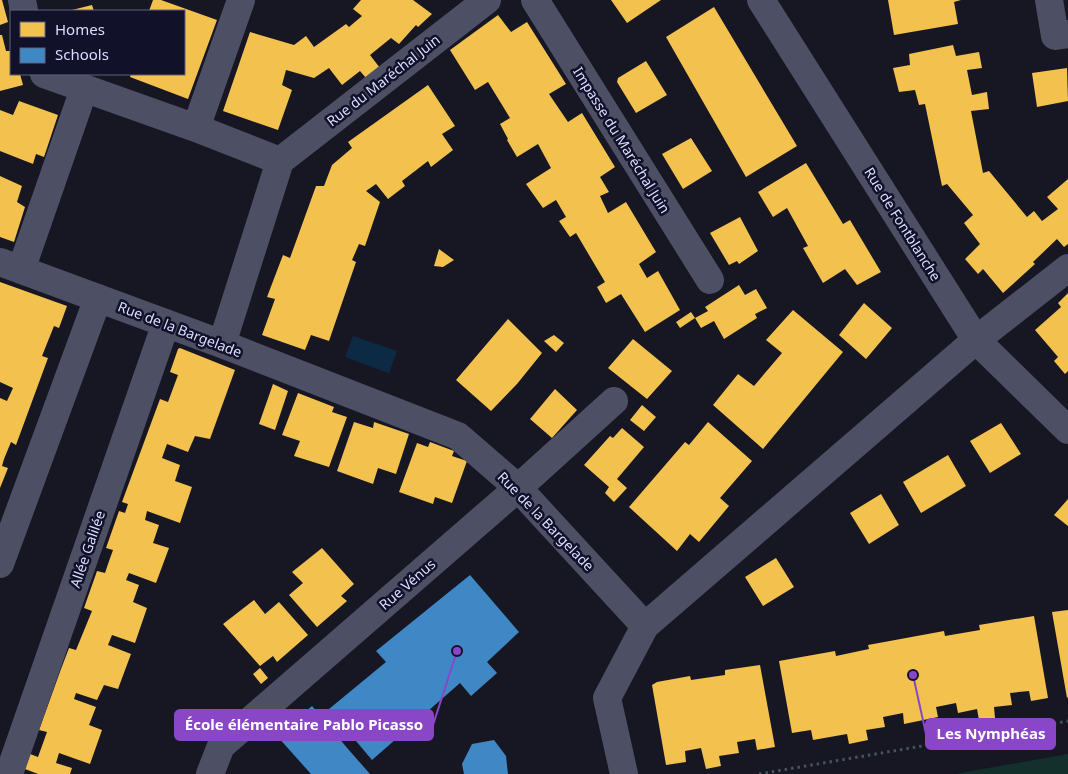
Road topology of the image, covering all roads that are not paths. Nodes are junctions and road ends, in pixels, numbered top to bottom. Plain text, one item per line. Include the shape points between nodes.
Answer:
1 (241, 0) edge
2 (487, 0) edge
3 (534, 0) edge
4 (761, 0) edge
5 (1049, 0) edge
6 (1068, 34) edge
7 (47, 75) edge
8 (84, 89) junction
9 (196, 128) junction
10 (280, 161) junction
11 (11, 266) edge
12 (1068, 268) edge
13 (710, 280) dead end
14 (98, 298) junction
15 (166, 323) junction
16 (976, 340) junction
17 (222, 344) junction
18 (614, 401) dead end
19 (1068, 430) edge
20 (518, 488) junction
21 (0, 564) edge
22 (645, 626) junction
23 (9, 774) edge
24 (210, 774) edge
25 (624, 774) edge

1 - 9 street
2 - 10 street, Rue du Maréchal Juin
3 - 13 street, Impasse du Maréchal Juin
4 - 16 street, Rue de Fontblanche
5 - 6 street via 1055,36
7 - 8 street
8 - 9 street
8 - 11 street
9 - 10 street
10 - 17 street
11 - 14 street, Rue de la Bargelade
12 - 16 street
14 - 15 street, Rue de la Bargelade
14 - 21 street
15 - 17 street, Rue de la Bargelade
15 - 23 street, Allée Galilée
16 - 19 street, Rue de Fontblanche
16 - 22 street
17 - 20 street, Rue de la Bargelade via 458,436
18 - 20 street, Rue Vénus
20 - 22 street, Rue de la Bargelade
20 - 24 street, Rue Vénus via 221,746
22 - 25 street via 607,698

